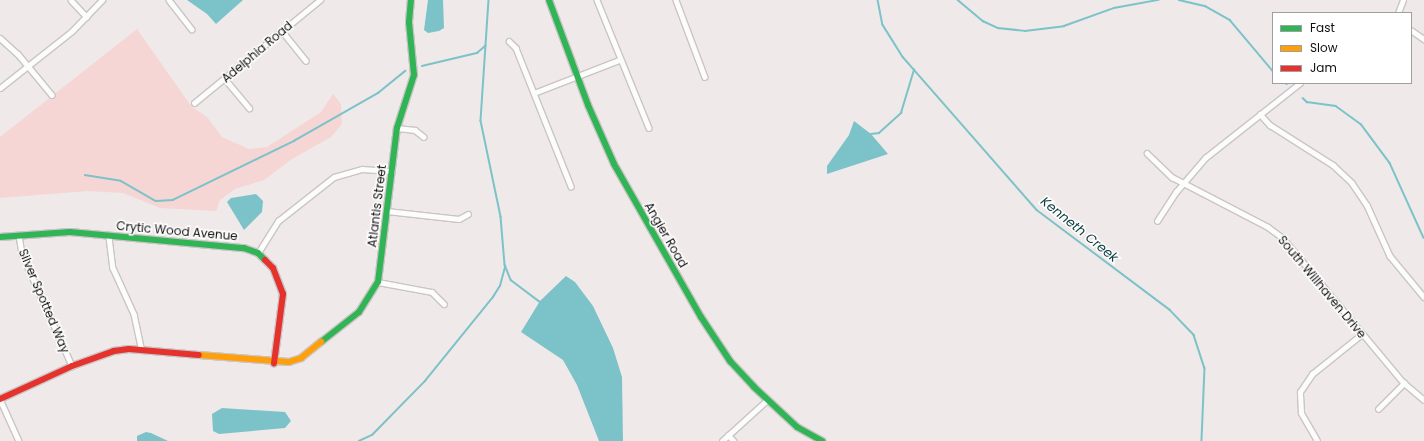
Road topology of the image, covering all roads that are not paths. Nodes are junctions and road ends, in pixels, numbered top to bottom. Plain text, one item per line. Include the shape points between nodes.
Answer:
1 (71, 0) edge
2 (102, 0) edge
3 (169, 0) edge
4 (320, 0) edge
5 (411, 0) edge
6 (548, 0) edge
7 (597, 0) edge
8 (676, 0) edge
9 (1403, 0) edge
10 (1398, 12) edge
11 (87, 17) junction
12 (192, 29) dead end
13 (1412, 31) edge
14 (282, 32) junction
15 (0, 38) edge
16 (1424, 39) edge
17 (509, 42) dead end
18 (619, 60) junction
19 (306, 61) dead end
20 (28, 66) junction
21 (576, 76) junction
22 (705, 77) dead end
23 (225, 79) junction
24 (1299, 84) edge
25 (0, 88) edge
26 (534, 93) junction
27 (52, 96) dead end
28 (194, 104) dead end
29 (249, 108) dead end
30 (1260, 114) junction
31 (397, 128) junction
32 (649, 128) dead end
33 (424, 137) dead end
34 (1147, 153) dead end
35 (392, 171) junction
36 (1183, 183) junction
37 (571, 186) dead end
38 (387, 211) junction
39 (468, 214) dead end
40 (1157, 221) dead end
41 (19, 235) junction
42 (0, 237) edge
43 (109, 237) junction
44 (258, 253) junction
45 (378, 282) junction
46 (1424, 297) edge
47 (444, 304) dead end
48 (1362, 334) junction
49 (141, 348) junction
50 (274, 363) junction
51 (72, 366) junction
52 (1404, 383) junction
53 (0, 399) edge
54 (768, 400) junction
55 (1424, 400) edge
56 (1378, 409) dead end
57 (728, 435) junction
58 (19, 441) edge
59 (722, 441) edge
60 (734, 441) edge
61 (822, 441) edge
62 (1318, 441) edge

1 - 11 street
2 - 11 street
3 - 12 street
4 - 14 street, Adelphia Road
5 - 31 street, Atlantis Street via 409,22 414,75
6 - 21 street, Angier Road
7 - 18 street
8 - 22 street
9 - 10 street
11 - 20 street
13 - 16 street
14 - 19 street
14 - 23 street, Adelphia Road
15 - 20 street
17 - 26 street via 516,48
18 - 21 street
18 - 32 street
20 - 25 street
20 - 27 street
21 - 26 street
21 - 54 street, Angier Road via 614,164 685,289 730,360
23 - 28 street, Adelphia Road
23 - 29 street
24 - 30 street
26 - 37 street
30 - 36 street via 1205,158
30 - 46 street via 1270,125 1333,165 1352,183 1367,205 1390,256
31 - 33 street via 415,130
31 - 35 street, Atlantis Street
34 - 36 street, South Willhaven Drive
35 - 38 street, Atlantis Street
35 - 44 street via 362,169 334,177 278,221
36 - 40 street
36 - 48 street, South Willhaven Drive via 1268,227 1283,238
38 - 39 street via 459,219
38 - 45 street, Atlantis Street
41 - 42 street, Crytic Wood Avenue
41 - 43 street, Crytic Wood Avenue via 48,232
41 - 51 street, Silver Spotted Way via 22,254
43 - 44 street, Crytic Wood Avenue via 244,248
43 - 49 street via 113,268 134,314
44 - 50 street, Crytic Wood Avenue via 273,268 283,294
45 - 47 street via 432,292
45 - 50 street, Atlantis Street via 358,312 301,358
48 - 52 street, South Willhaven Drive
48 - 62 street via 1312,374 1300,392 1301,413
49 - 50 street, Atlantis Street
49 - 51 street, Atlantis Street via 114,351
51 - 53 street, Atlantis Street
52 - 55 street, South Willhaven Drive
52 - 56 street
53 - 58 street
54 - 57 street
54 - 61 street, Angier Road via 797,427
57 - 59 street
57 - 60 street

